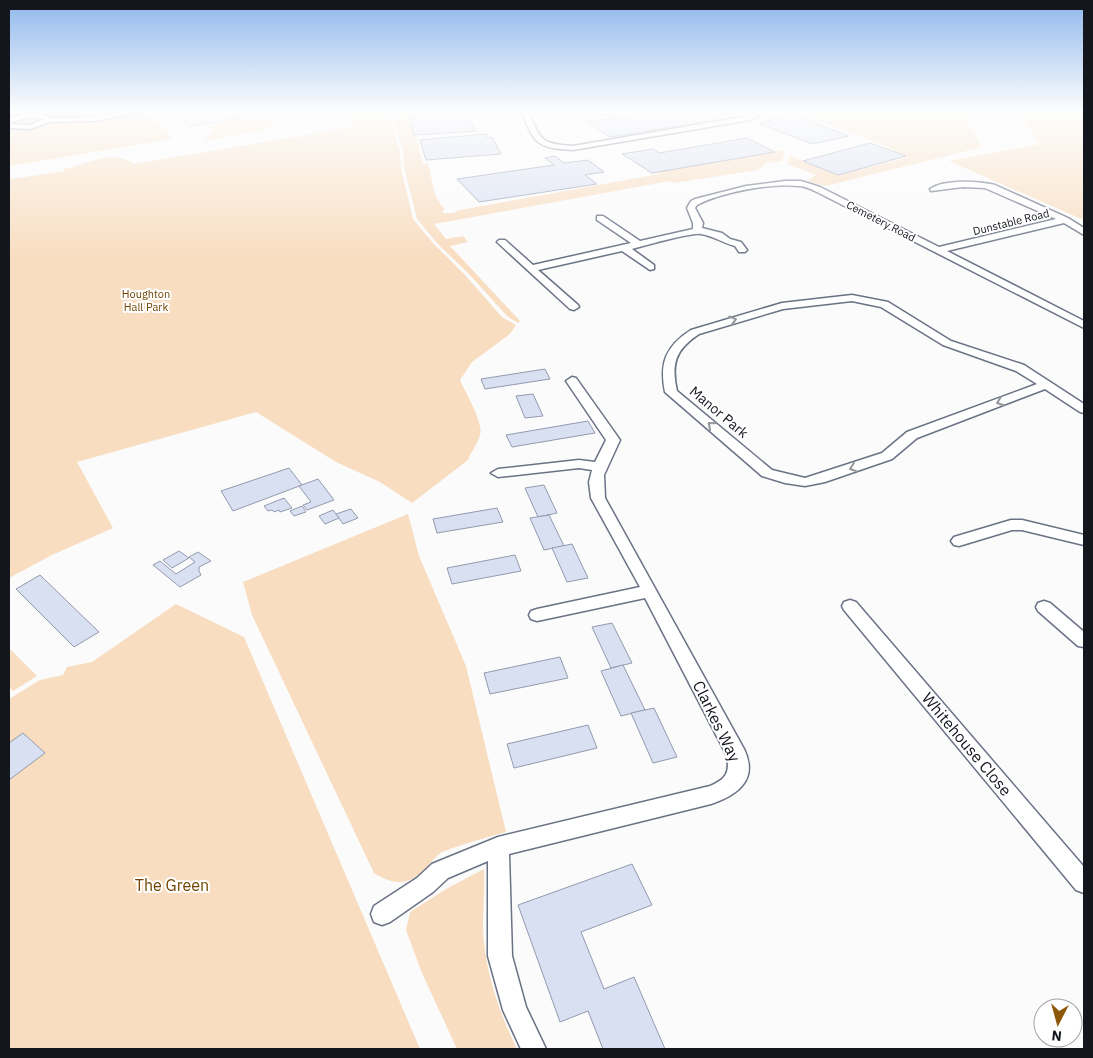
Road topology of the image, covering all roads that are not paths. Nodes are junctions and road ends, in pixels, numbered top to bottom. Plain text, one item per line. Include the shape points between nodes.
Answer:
1 (934, 189) dead end
2 (600, 218) dead end
3 (1065, 220) junction
4 (696, 230) junction
5 (1084, 232) edge
6 (502, 242) dead end
7 (639, 245) junction
8 (624, 248) junction
9 (742, 250) dead end
10 (940, 250) junction
11 (650, 267) dead end
12 (532, 268) junction
13 (574, 307) dead end
14 (1084, 325) edge
15 (572, 381) dead end
16 (1045, 385) junction
17 (1084, 409) edge
18 (600, 467) junction
19 (498, 473) dead end
20 (1084, 540) edge
21 (959, 541) dead end
22 (650, 591) junction
23 (850, 606) dead end
24 (1044, 607) dead end
25 (537, 615) dead end
26 (1084, 640) edge
27 (498, 847) junction
28 (1084, 883) edge
29 (382, 914) dead end
30 (534, 1049) edge

1 - 3 street via 963,183 980,184
2 - 7 street
3 - 5 street, Dunstable Road
3 - 10 street, Dunstable Road
4 - 7 street
4 - 9 street via 719,235 738,244
4 - 10 street, Cemetery Road via 698,219 691,208 698,201 778,183 796,183 808,184
6 - 12 street
7 - 8 street
8 - 11 street
8 - 12 street
10 - 14 street, Cemetery Road
12 - 13 street
15 - 18 street, Clarkes Way via 613,440
16 -> 16 street, Manor Park via 912,434 887,456 805,482 767,473 672,392 667,374 669,360 686,338 704,328 782,306 852,298 884,304 947,343 1020,368
16 - 17 street, Manor Park
18 - 19 street via 579,464
18 - 22 street, Clarkes Way via 595,477 598,498
20 - 21 street via 1022,524
22 - 25 street
22 - 27 street, Clarkes Way via 737,754 740,767 736,778 727,789 711,795
23 - 28 street, Whitehouse Close
24 - 26 street
27 - 29 street, Clarkes Way via 440,871
27 - 30 street via 500,956 515,1010

